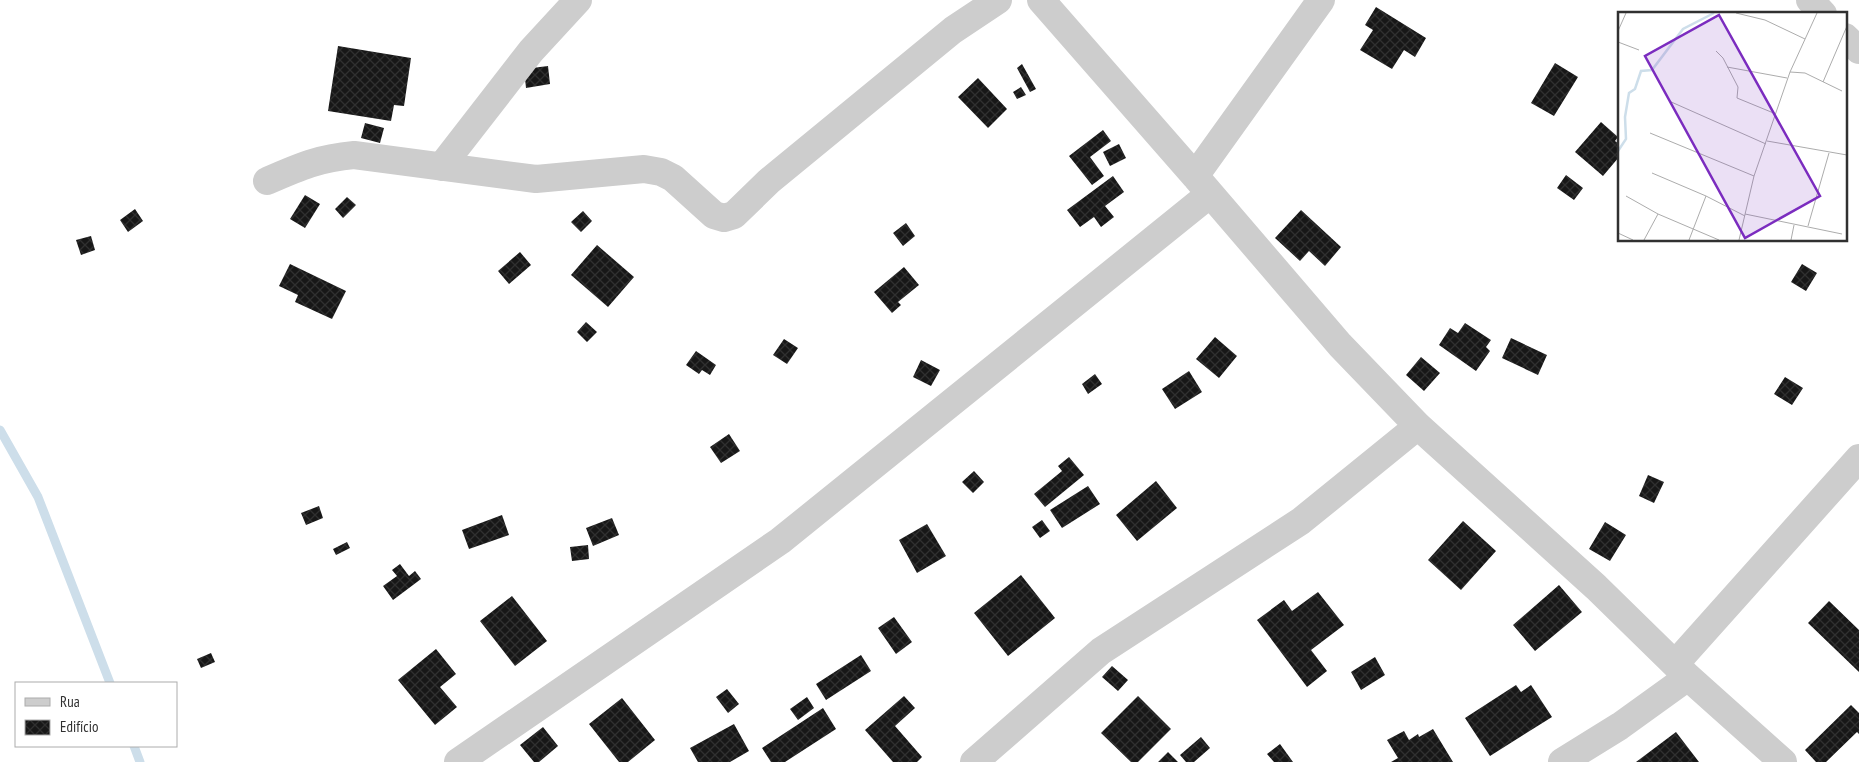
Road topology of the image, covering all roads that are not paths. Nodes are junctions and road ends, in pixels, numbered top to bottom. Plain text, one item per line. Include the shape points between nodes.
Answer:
1 (578, 0) edge
2 (998, 0) edge
3 (1041, 0) edge
4 (1321, 0) edge
5 (1810, 0) edge
6 (1821, 12) edge
7 (1846, 38) edge
8 (1859, 50) edge
9 (441, 167) junction
10 (267, 181) dead end
11 (1203, 185) junction
12 (1418, 426) junction
13 (1859, 458) edge
14 (1682, 670) junction
15 (458, 762) edge
16 (974, 762) edge
17 (1562, 762) edge
18 (1783, 762) edge

1 - 9 street via 531,51
2 - 9 street via 954,30 769,181 734,215 724,218 714,215 673,178 661,172 644,169 536,179
3 - 11 street
4 - 11 street
5 - 6 street
7 - 8 street
9 - 10 street via 354,155 329,157
11 - 12 street via 1340,345
11 - 15 street via 780,541
12 - 14 street via 1596,587
12 - 16 street via 1301,521 1101,651
13 - 14 street
14 - 17 street via 1620,726
14 - 18 street

